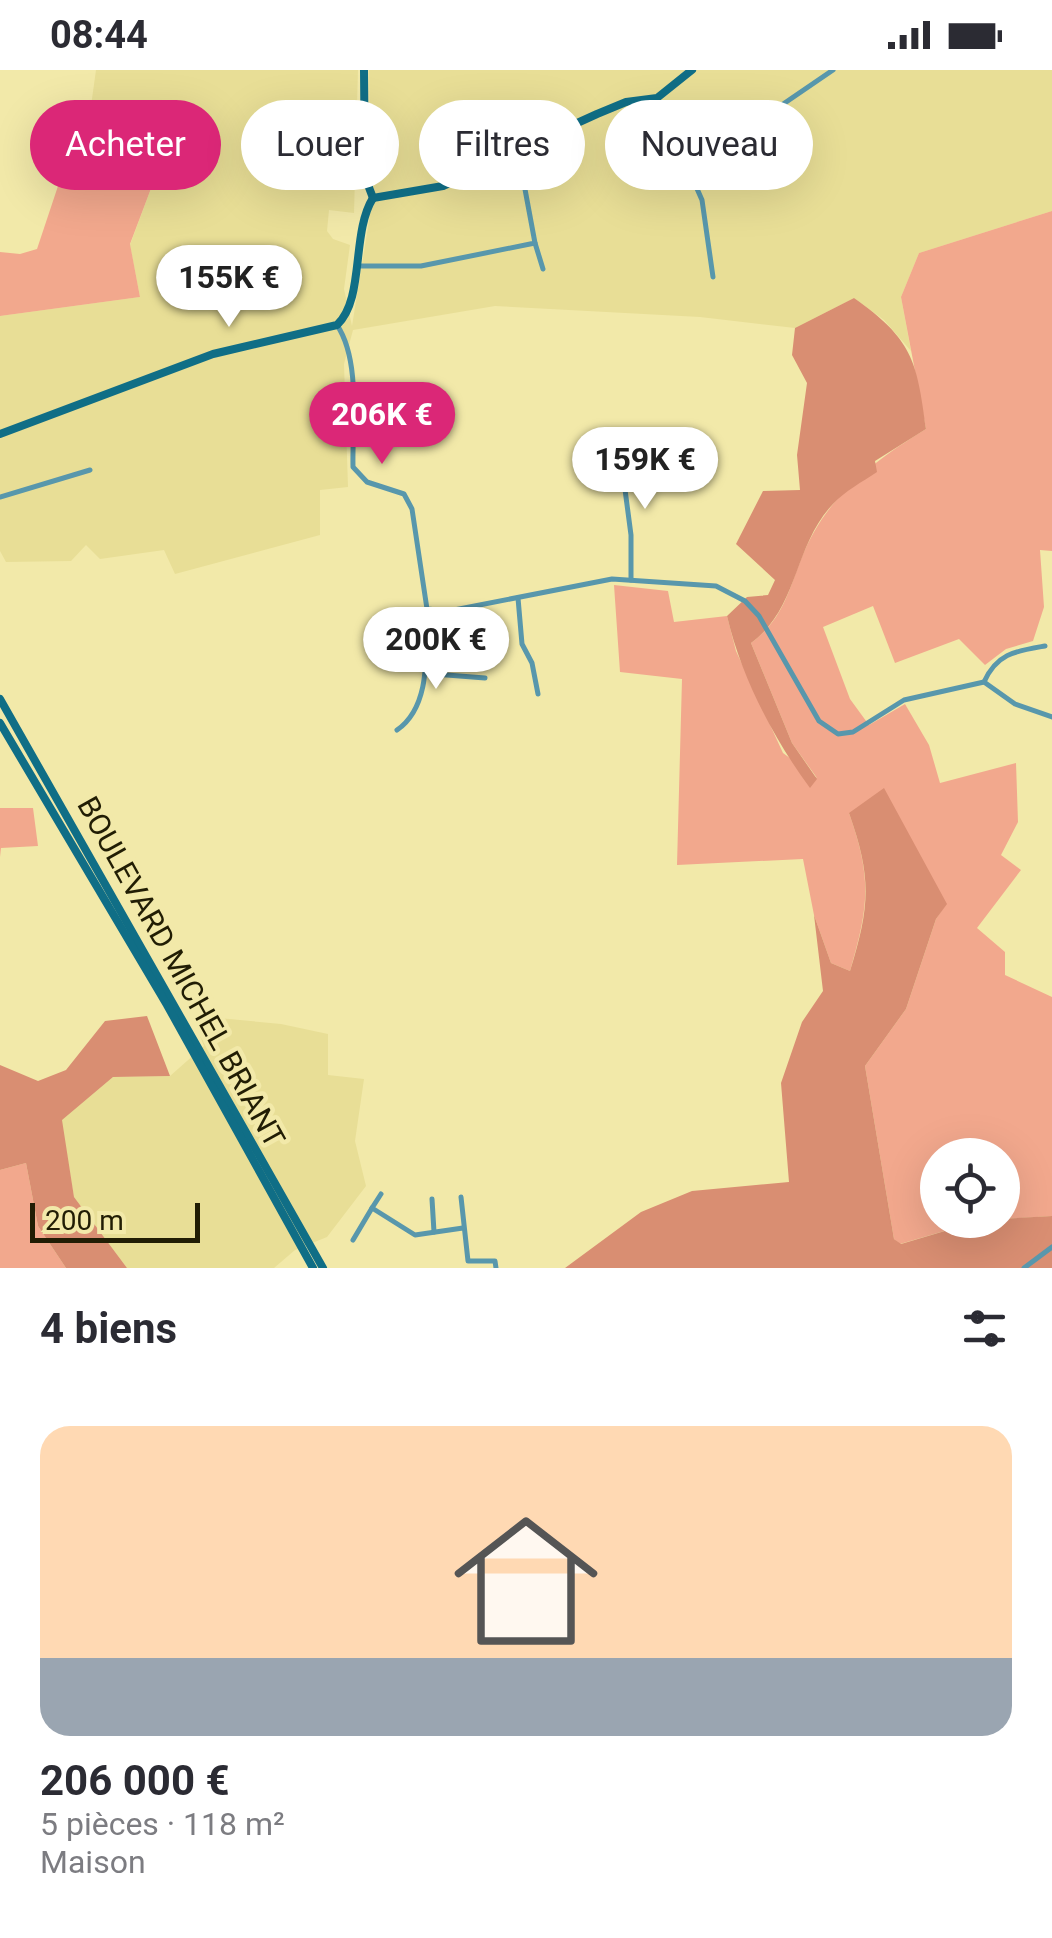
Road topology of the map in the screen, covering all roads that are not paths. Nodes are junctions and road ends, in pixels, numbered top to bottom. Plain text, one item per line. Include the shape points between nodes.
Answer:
1 (364, 70) edge
2 (692, 70) edge
3 (834, 70) edge
4 (657, 98) joint
5 (790, 100) edge
6 (585, 120) edge
7 (420, 190) edge
8 (525, 190) edge
9 (698, 190) edge
10 (373, 198) junction
11 (535, 243) junction
12 (355, 266) junction
13 (543, 268) dead end
14 (712, 277) dead end
15 (337, 325) junction
16 (0, 434) edge
17 (619, 444) dead end
18 (90, 470) dead end
19 (0, 497) edge
20 (632, 580) junction
21 (518, 598) junction
22 (427, 609) junction
23 (1045, 646) dead end
24 (426, 648) junction
25 (485, 678) dead end
26 (984, 682) junction
27 (538, 694) dead end
28 (0, 699) edge
29 (1052, 717) edge
30 (1, 726) edge
31 (397, 730) dead end
32 (257, 1161) junction
33 (381, 1194) dead end
34 (461, 1197) dead end
35 (432, 1199) dead end
36 (372, 1208) junction
37 (463, 1228) junction
38 (434, 1232) junction
39 (353, 1240) dead end
40 (1052, 1247) edge
41 (495, 1265) edge
42 (312, 1267) edge
43 (323, 1268) edge
44 (1024, 1268) edge

1 - 10 main road via 365,177
2 - 4 main road
3 - 5 street
4 - 6 main road via 626,102
7 - 10 main road
8 - 11 street
9 - 14 street
10 - 12 main road via 363,214
11 - 12 street via 421,266
11 - 13 street
12 - 15 main road via 349,306
15 - 16 main road via 136,376
15 - 22 street via 349,357 354,468 367,482 404,494 412,508
17 - 20 street
18 - 19 street
20 - 21 street
20 - 26 street via 716,586 745,601 770,632 819,721 838,734 854,732 904,700
21 - 22 street
21 - 27 street via 522,644
22 - 24 street
23 - 26 street via 1008,652
24 - 25 street via 434,674
24 - 31 street via 416,712
26 - 29 street via 1015,704
28 - 32 main road, BOULEVARD MICHEL BRIANT
30 - 32 main road, BOULEVARD MICHEL BRIANT
32 - 42 main road, BOULEVARD MICHEL BRIANT
32 - 43 main road, BOULEVARD MICHEL BRIANT
33 - 36 street
34 - 37 street
35 - 38 street
36 - 38 street via 415,1235
36 - 39 street
37 - 38 street
37 - 41 street via 468,1262
40 - 44 street

